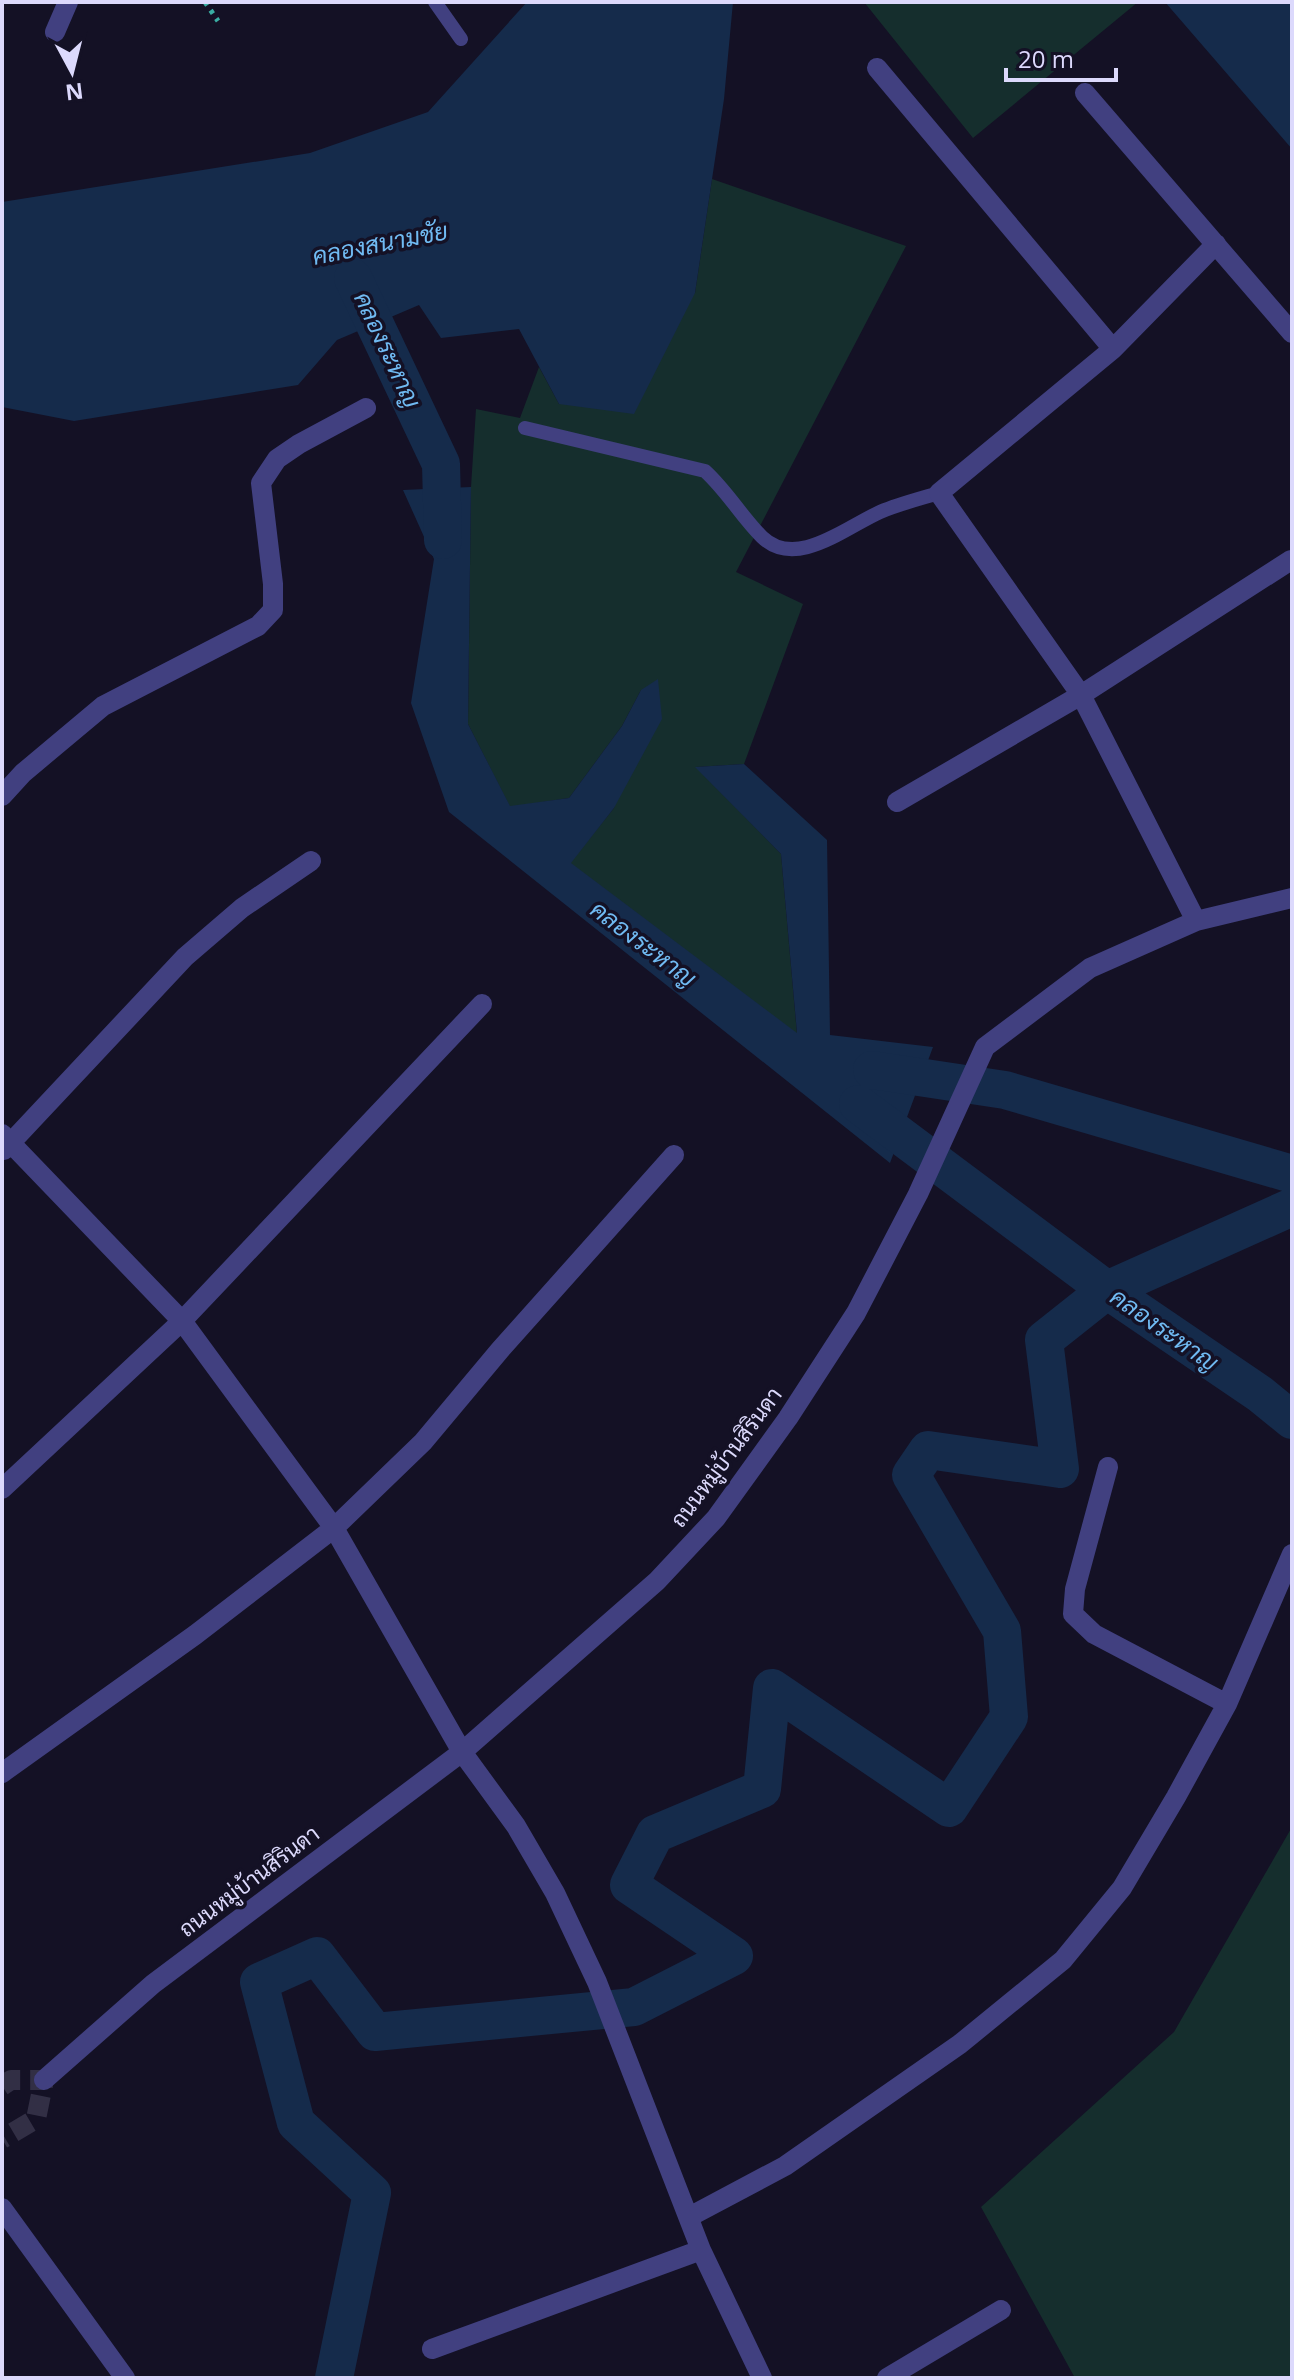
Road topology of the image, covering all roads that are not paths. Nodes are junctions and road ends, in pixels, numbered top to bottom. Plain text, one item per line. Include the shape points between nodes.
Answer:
1 (68, 2) edge
2 (435, 2) edge
3 (55, 32) dead end
4 (461, 39) dead end
5 (877, 68) dead end
6 (1085, 93) dead end
7 (1216, 244) junction
8 (1292, 333) edge
9 (1113, 349) junction
10 (366, 408) dead end
11 (525, 428) dead end
12 (939, 493) junction
13 (1291, 560) edge
14 (1081, 695) junction
15 (2, 796) edge
16 (897, 802) dead end
17 (311, 861) dead end
18 (1292, 898) edge
19 (1196, 921) junction
20 (482, 1004) dead end
21 (5, 1142) edge
22 (674, 1155) dead end
23 (182, 1321) junction
24 (1108, 1467) dead end
25 (2, 1489) edge
26 (334, 1528) junction
27 (1292, 1554) edge
28 (1227, 1704) junction
29 (462, 1752) junction
30 (2, 1773) edge
31 (44, 2080) dead end
32 (2, 2208) edge
33 (689, 2217) junction
34 (701, 2250) junction
35 (1001, 2310) dead end
36 (432, 2349) dead end
37 (125, 2378) edge
38 (762, 2378) edge
39 (887, 2378) edge

1 - 3 street
2 - 4 lane
5 - 9 street
6 - 7 street
7 - 8 street
7 - 9 street
9 - 12 street
10 - 15 street via 277,459 261,483 273,610 258,626 103,706
11 - 12 lane via 705,471 762,538 779,549 811,547 882,511
12 - 14 street
13 - 14 street
14 - 16 street
14 - 19 street
17 - 21 street via 242,908 185,957
18 - 19 street, ถนนหมู่บ้านสิรินดา
19 - 29 street, ถนนหมู่บ้านสิรินดา via 1090,968 985,1047 856,1313 716,1518 657,1581
20 - 23 street
21 - 23 street
22 - 26 street via 423,1442
23 - 25 street
23 - 26 street
24 - 28 street via 1073,1614 1094,1634
26 - 29 street
26 - 30 street
27 - 28 street
28 - 33 street via 1122,1888 1063,1960 960,2044 785,2166
29 - 31 street, ถนนหมู่บ้านสิรินดา via 153,1984
29 - 33 street via 516,1826 555,1893 597,1982
32 - 37 street
33 - 34 street
34 - 36 street
34 - 38 street
35 - 39 street

